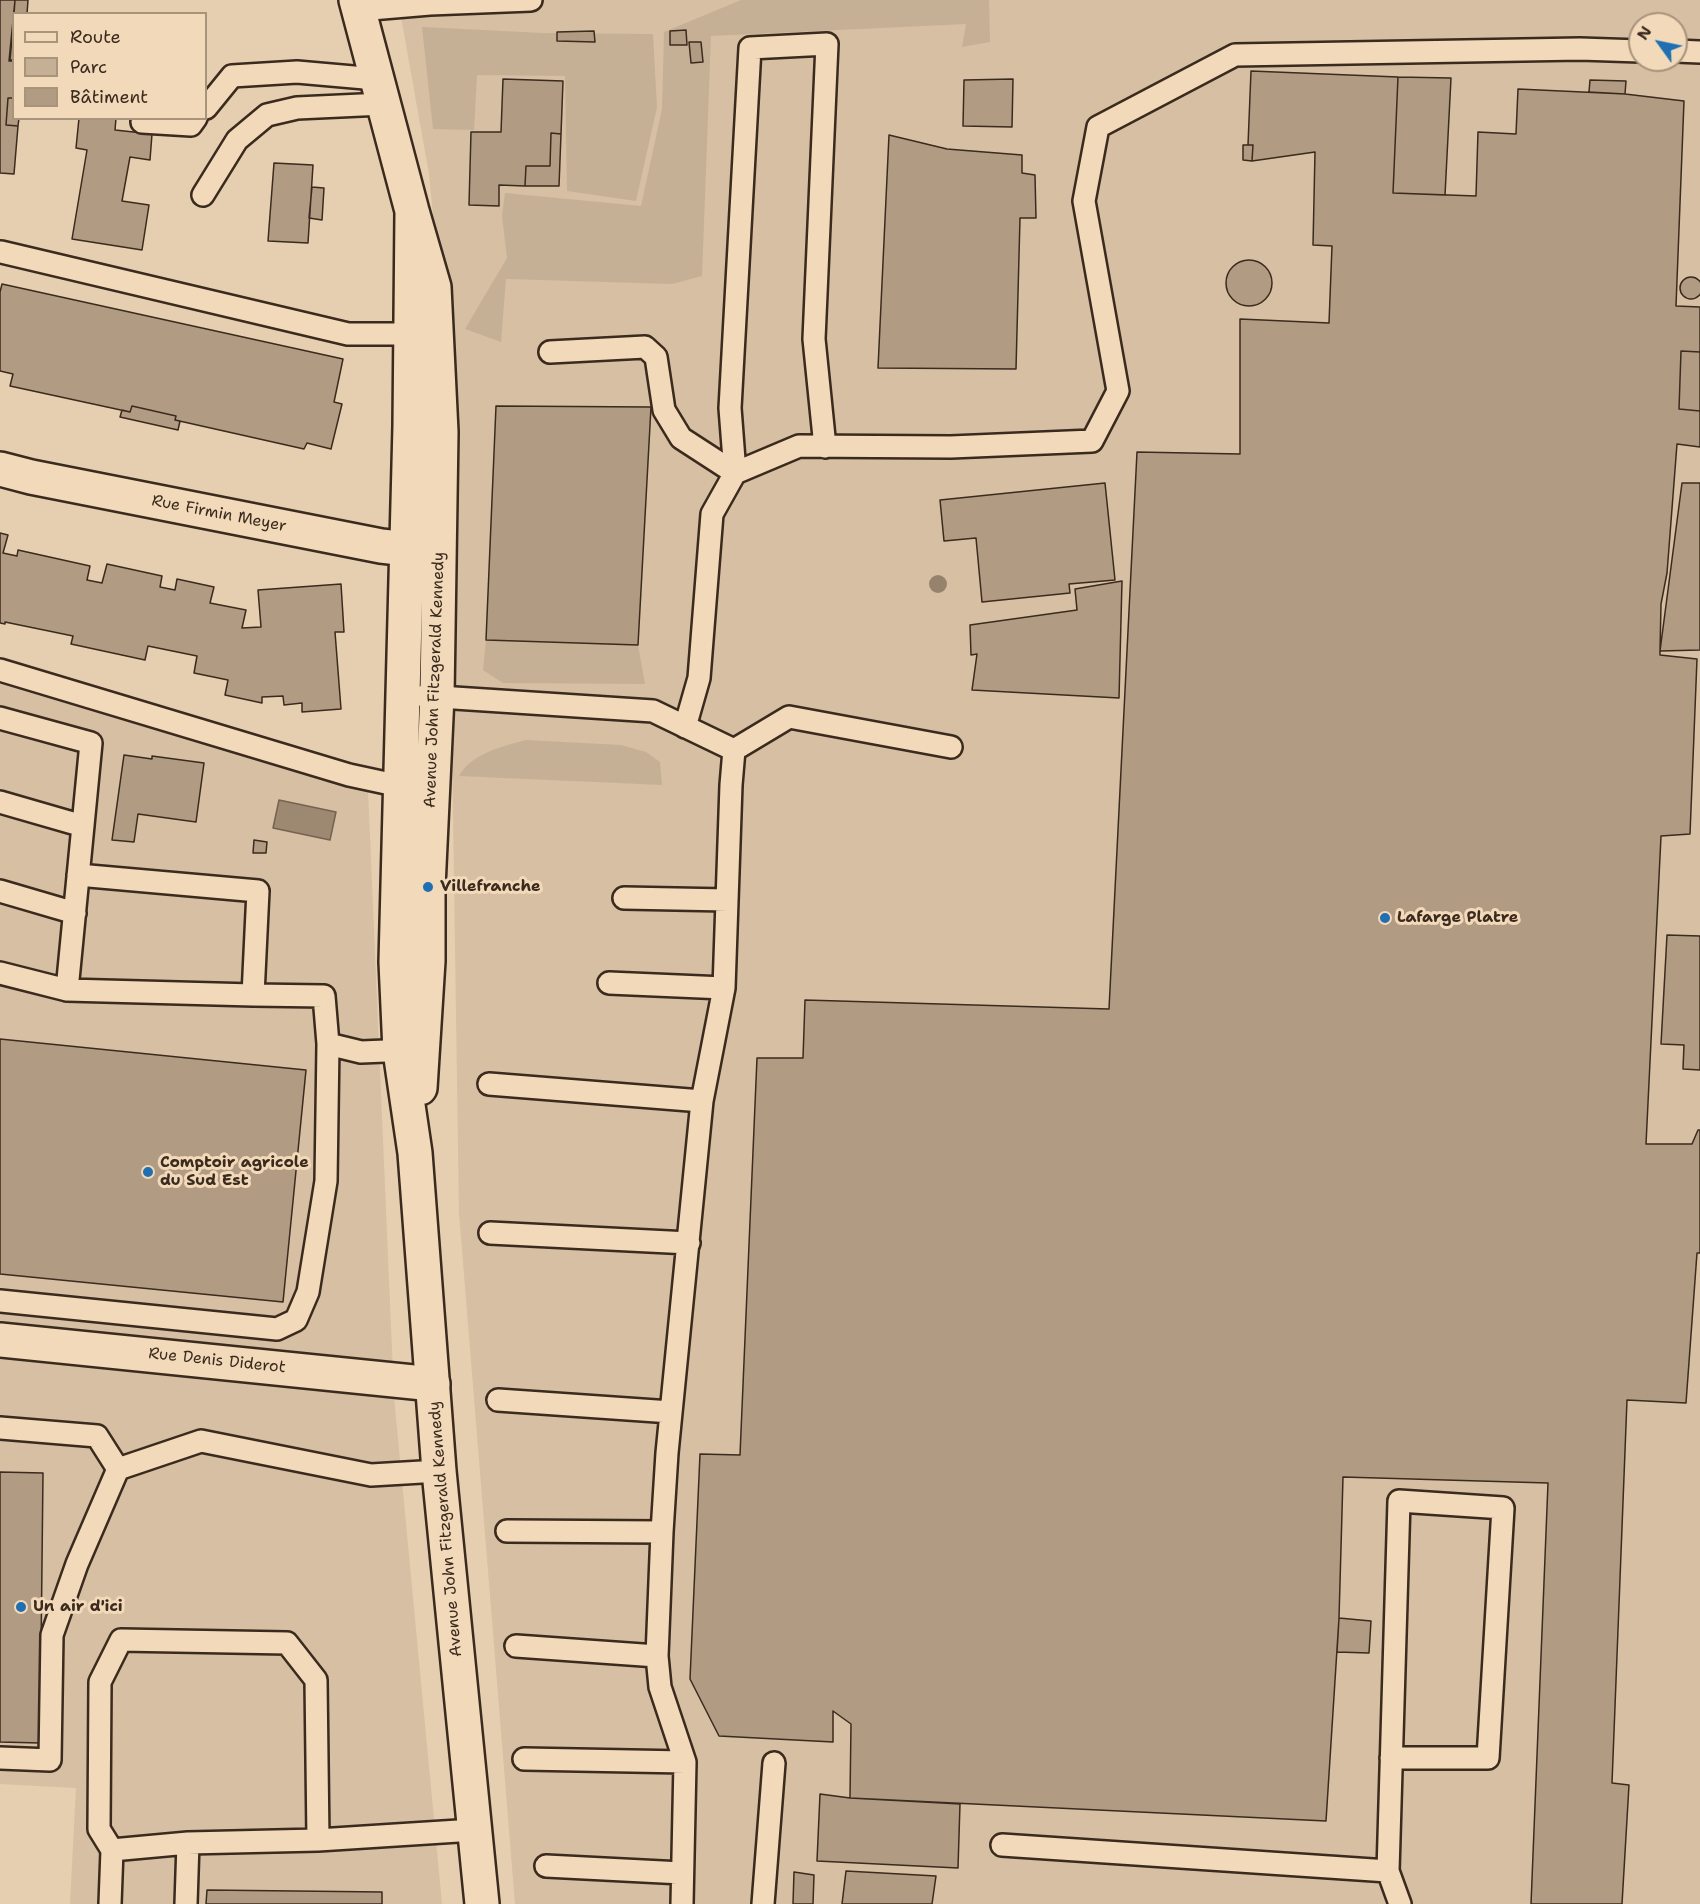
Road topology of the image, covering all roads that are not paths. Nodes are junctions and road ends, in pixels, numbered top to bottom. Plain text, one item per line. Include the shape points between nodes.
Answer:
1 (531, 0) edge
2 (357, 5) edge
3 (1628, 51) edge
4 (380, 92) junction
5 (207, 107) edge
6 (195, 120) edge
7 (142, 122) dead end
8 (203, 195) dead end
9 (412, 211) junction
10 (1, 252) edge
11 (411, 334) junction
12 (550, 352) dead end
13 (825, 447) junction
14 (0, 470) edge
15 (735, 473) junction
16 (406, 549) junction
17 (439, 552) junction
18 (0, 670) edge
19 (403, 694) junction
20 (437, 696) junction
21 (0, 717) edge
22 (685, 727) junction
23 (951, 747) dead end
24 (734, 750) junction
25 (400, 786) junction
26 (0, 802) edge
27 (83, 826) junction
28 (78, 875) junction
29 (0, 891) edge
30 (624, 898) dead end
31 (727, 900) junction
32 (75, 913) junction
33 (0, 973) edge
34 (609, 983) dead end
35 (724, 988) junction
36 (67, 990) junction
37 (253, 995) junction
38 (328, 1044) junction
39 (411, 1050) junction
40 (489, 1084) dead end
41 (702, 1101) junction
42 (490, 1233) dead end
43 (689, 1243) junction
44 (0, 1300) edge
45 (0, 1340) edge
46 (433, 1384) junction
47 (498, 1400) dead end
48 (671, 1412) junction
49 (0, 1428) edge
50 (118, 1469) junction
51 (439, 1471) junction
52 (507, 1531) dead end
53 (662, 1532) junction
54 (516, 1646) dead end
55 (657, 1656) junction
56 (0, 1758) edge
57 (1391, 1758) junction
58 (524, 1759) dead end
59 (685, 1762) junction
60 (774, 1763) dead end
61 (474, 1830) junction
62 (318, 1840) junction
63 (188, 1843) junction
64 (1002, 1845) dead end
65 (112, 1850) junction
66 (546, 1866) dead end
67 (1388, 1871) junction
68 (682, 1873) junction
69 (110, 1904) edge
70 (186, 1904) edge
71 (482, 1904) edge
72 (682, 1904) edge
73 (763, 1904) edge
74 (1400, 1904) edge

1 - 2 lane
2 - 4 street, Avenue John Fitzgerald Kennedy
3 - 13 lane via 1235,55 1098,127 1084,201 1118,391 1092,441
4 - 5 lane via 297,72 232,76
4 - 8 lane via 267,115 237,140
4 - 9 street, Avenue John Fitzgerald Kennedy
6 - 7 lane via 191,125
9 - 11 street, Avenue John Fitzgerald Kennedy
9 - 17 street, Avenue John Fitzgerald Kennedy via 434,287 441,432
10 - 11 lane via 348,334
11 - 16 street, Avenue John Fitzgerald Kennedy
12 - 15 lane via 645,347 656,357 664,410 681,438
13 - 15 lane via 799,446
13 - 15 lane via 814,339 827,44 750,48 730,408
14 - 16 street, Rue Firmin Meyer
15 - 22 lane via 712,514 699,678
16 - 17 street, Rue Firmin Meyer
16 - 19 street, Avenue John Fitzgerald Kennedy
17 - 20 street, Avenue John Fitzgerald Kennedy
18 - 25 lane via 349,775
19 - 20 lane
19 - 25 street, Avenue John Fitzgerald Kennedy
20 - 22 lane via 653,711
20 - 39 street, Avenue John Fitzgerald Kennedy via 428,961
21 - 27 lane via 91,743
22 - 24 lane
23 - 24 lane via 789,717
24 - 31 lane
25 - 39 street, Avenue John Fitzgerald Kennedy via 396,962
26 - 27 lane
27 - 28 lane
28 - 32 lane
28 - 37 lane via 258,891
29 - 32 lane
30 - 31 lane
31 - 35 lane
32 - 36 lane
33 - 36 lane
34 - 35 lane
35 - 41 lane
36 - 37 lane
37 - 38 lane via 324,996
38 - 39 lane via 361,1052
38 - 44 lane via 326,1180 308,1293 296,1320 277,1329
39 - 46 street, Avenue John Fitzgerald Kennedy
40 - 41 lane
41 - 43 lane
42 - 43 lane
43 - 48 lane
45 - 46 street, Rue Denis Diderot
46 - 51 street, Avenue John Fitzgerald Kennedy
47 - 48 lane
48 - 53 lane
49 - 50 lane via 97,1436
50 - 51 lane via 201,1442 371,1475
50 - 56 lane via 77,1564 52,1635 50,1760
51 - 61 street, Avenue John Fitzgerald Kennedy
52 - 53 lane
53 - 55 lane
54 - 55 lane
55 - 59 lane via 660,1688
57 - 57 lane via 1399,1501 1503,1508 1488,1758
57 - 67 lane
58 - 59 lane
59 - 68 lane
60 - 73 lane
61 - 62 lane
61 - 71 street, Avenue John Fitzgerald Kennedy
62 - 63 lane
62 - 65 lane via 316,1680 287,1642 121,1640 100,1682 99,1829
63 - 65 lane
63 - 70 lane
64 - 67 lane
65 - 69 lane
66 - 68 lane
67 - 74 lane
68 - 72 lane

